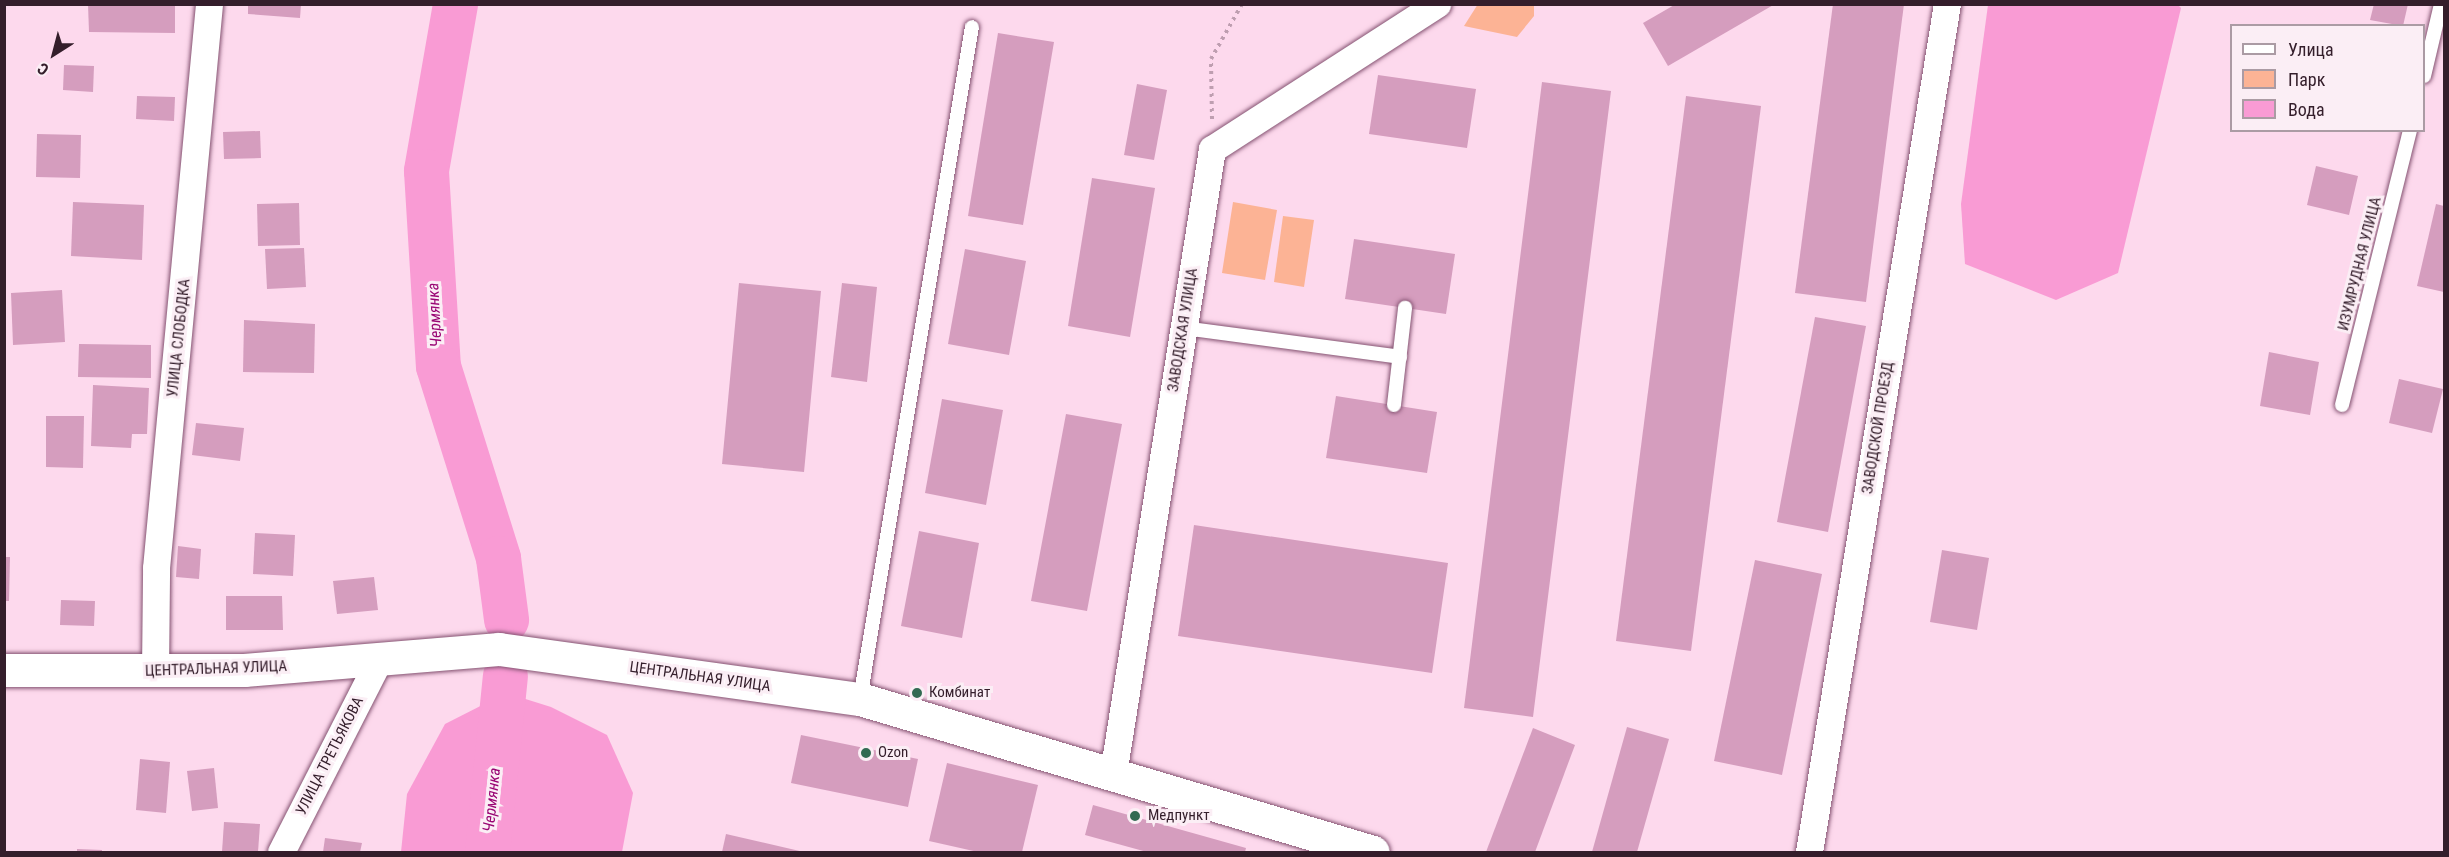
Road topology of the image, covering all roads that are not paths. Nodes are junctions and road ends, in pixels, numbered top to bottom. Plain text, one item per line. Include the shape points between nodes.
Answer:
1 (209, 4) edge
2 (1437, 4) edge
3 (1947, 4) edge
4 (2441, 4) edge
5 (972, 27) dead end
6 (2425, 72) edge
7 (2410, 132) edge
8 (1405, 308) dead end
9 (1184, 328) junction
10 (1400, 357) junction
11 (1394, 405) dead end
12 (2342, 405) dead end
13 (379, 660) junction
14 (4, 670) edge
15 (155, 672) junction
16 (860, 699) junction
17 (1113, 774) junction
18 (281, 852) edge
19 (1373, 852) edge
20 (1809, 852) edge

1 - 15 street, УЛИЦА СЛОБОДКА via 156,568
2 - 9 street, ЗАВОДСКАЯ УЛИЦА via 1212,149
3 - 20 street, ЗАВОДСКОЙ ПРОЕЗД
4 - 6 lane
5 - 16 lane
7 - 12 lane, ИЗУМРУДНАЯ УЛИЦА
8 - 10 lane
9 - 10 lane
9 - 17 street, ЗАВОДСКАЯ УЛИЦА
10 - 11 lane
13 - 15 street, ЦЕНТРАЛЬНАЯ УЛИЦА
13 - 16 street, ЦЕНТРАЛЬНАЯ УЛИЦА via 499,649
13 - 18 street, УЛИЦА ТРЕТЬЯКОВА
14 - 15 street, ЦЕНТРАЛЬНАЯ УЛИЦА
16 - 17 street, ЦЕНТРАЛЬНАЯ УЛИЦА
17 - 19 street, ЦЕНТРАЛЬНАЯ УЛИЦА

